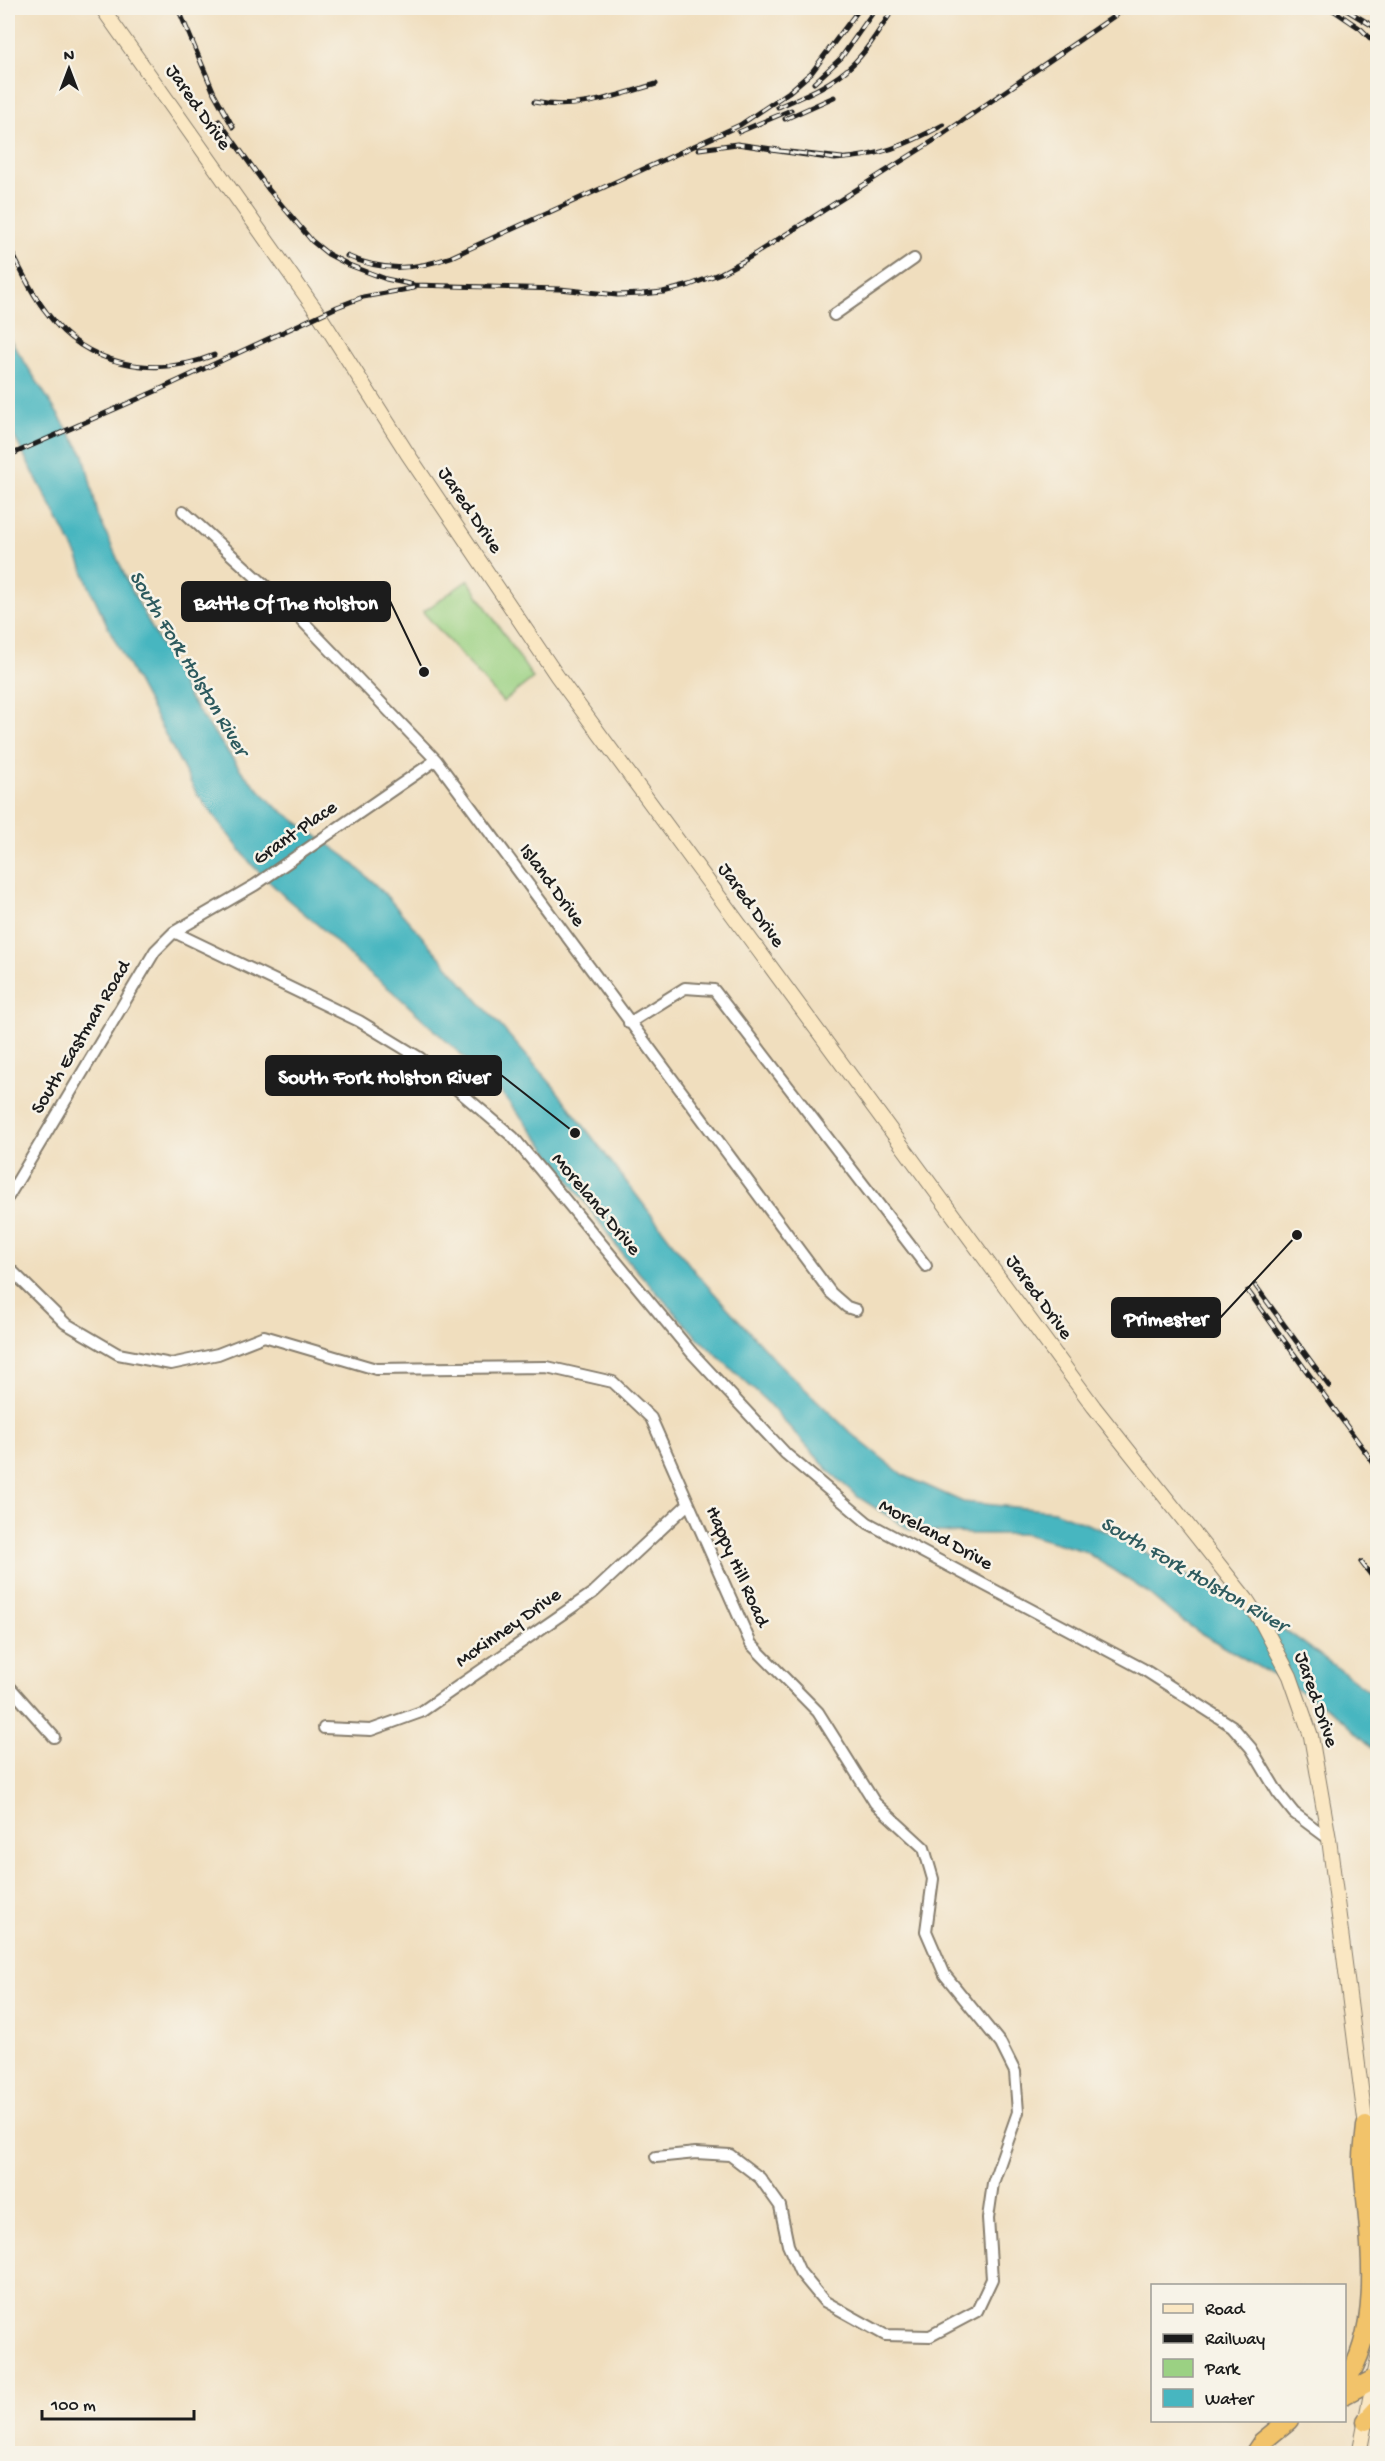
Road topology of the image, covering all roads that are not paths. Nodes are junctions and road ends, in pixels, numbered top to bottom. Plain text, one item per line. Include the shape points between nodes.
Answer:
1 (102, 8) edge
2 (914, 259) dead end
3 (834, 315) dead end
4 (183, 511) dead end
5 (436, 760) junction
6 (174, 932) junction
7 (629, 1023) junction
8 (8, 1197) edge
9 (926, 1266) dead end
10 (8, 1267) edge
11 (856, 1310) dead end
12 (688, 1504) junction
13 (8, 1685) edge
14 (324, 1728) dead end
15 (54, 1737) dead end
16 (1329, 1839) junction
17 (1366, 2126) junction
18 (656, 2157) dead end
19 (1377, 2214) edge
20 (1377, 2358) edge
21 (1376, 2380) edge
22 (1346, 2382) edge
23 (1346, 2394) edge
24 (1372, 2414) edge
25 (1288, 2422) edge
26 (1254, 2454) edge
27 (1359, 2454) edge

1 - 16 main road, Jared Drive via 320,316 557,676 1094,1407 1247,1599 1290,1676 1311,1736
2 - 3 street
4 - 5 street, Island Drive via 290,608
5 - 6 street, Grant Place via 265,878
5 - 7 street, Island Drive
6 - 8 street, South Eastman Road via 155,951
6 - 16 street, Moreland Drive via 359,1022 420,1058 513,1137 692,1353 786,1454 868,1523 1143,1669 1232,1726 1294,1813
7 - 9 street via 685,988 714,990
7 - 11 street, Island Drive via 831,1293
10 - 12 street, Happy Hill Road via 65,1323 118,1354 171,1364 218,1354 264,1336 376,1369 547,1367 613,1382 651,1418
12 - 14 street, McKinney Drive via 594,1592 421,1712 371,1731
12 - 18 street, Happy Hill Road via 751,1644 818,1712 875,1803 924,1848 933,1879 926,1931 945,1975 1001,2044 1015,2072 1018,2112 993,2183 988,2218 992,2279 977,2311 930,2336 885,2335 824,2301 800,2272 788,2245 780,2206 760,2178 730,2155
13 - 15 street
16 - 17 main road
17 - 19 main road
17 - 22 highway via 1363,2165 1376,2302 1367,2352
20 - 21 main road
21 - 23 highway
21 - 24 main road
24 - 27 main road
25 - 26 highway via 1262,2442

